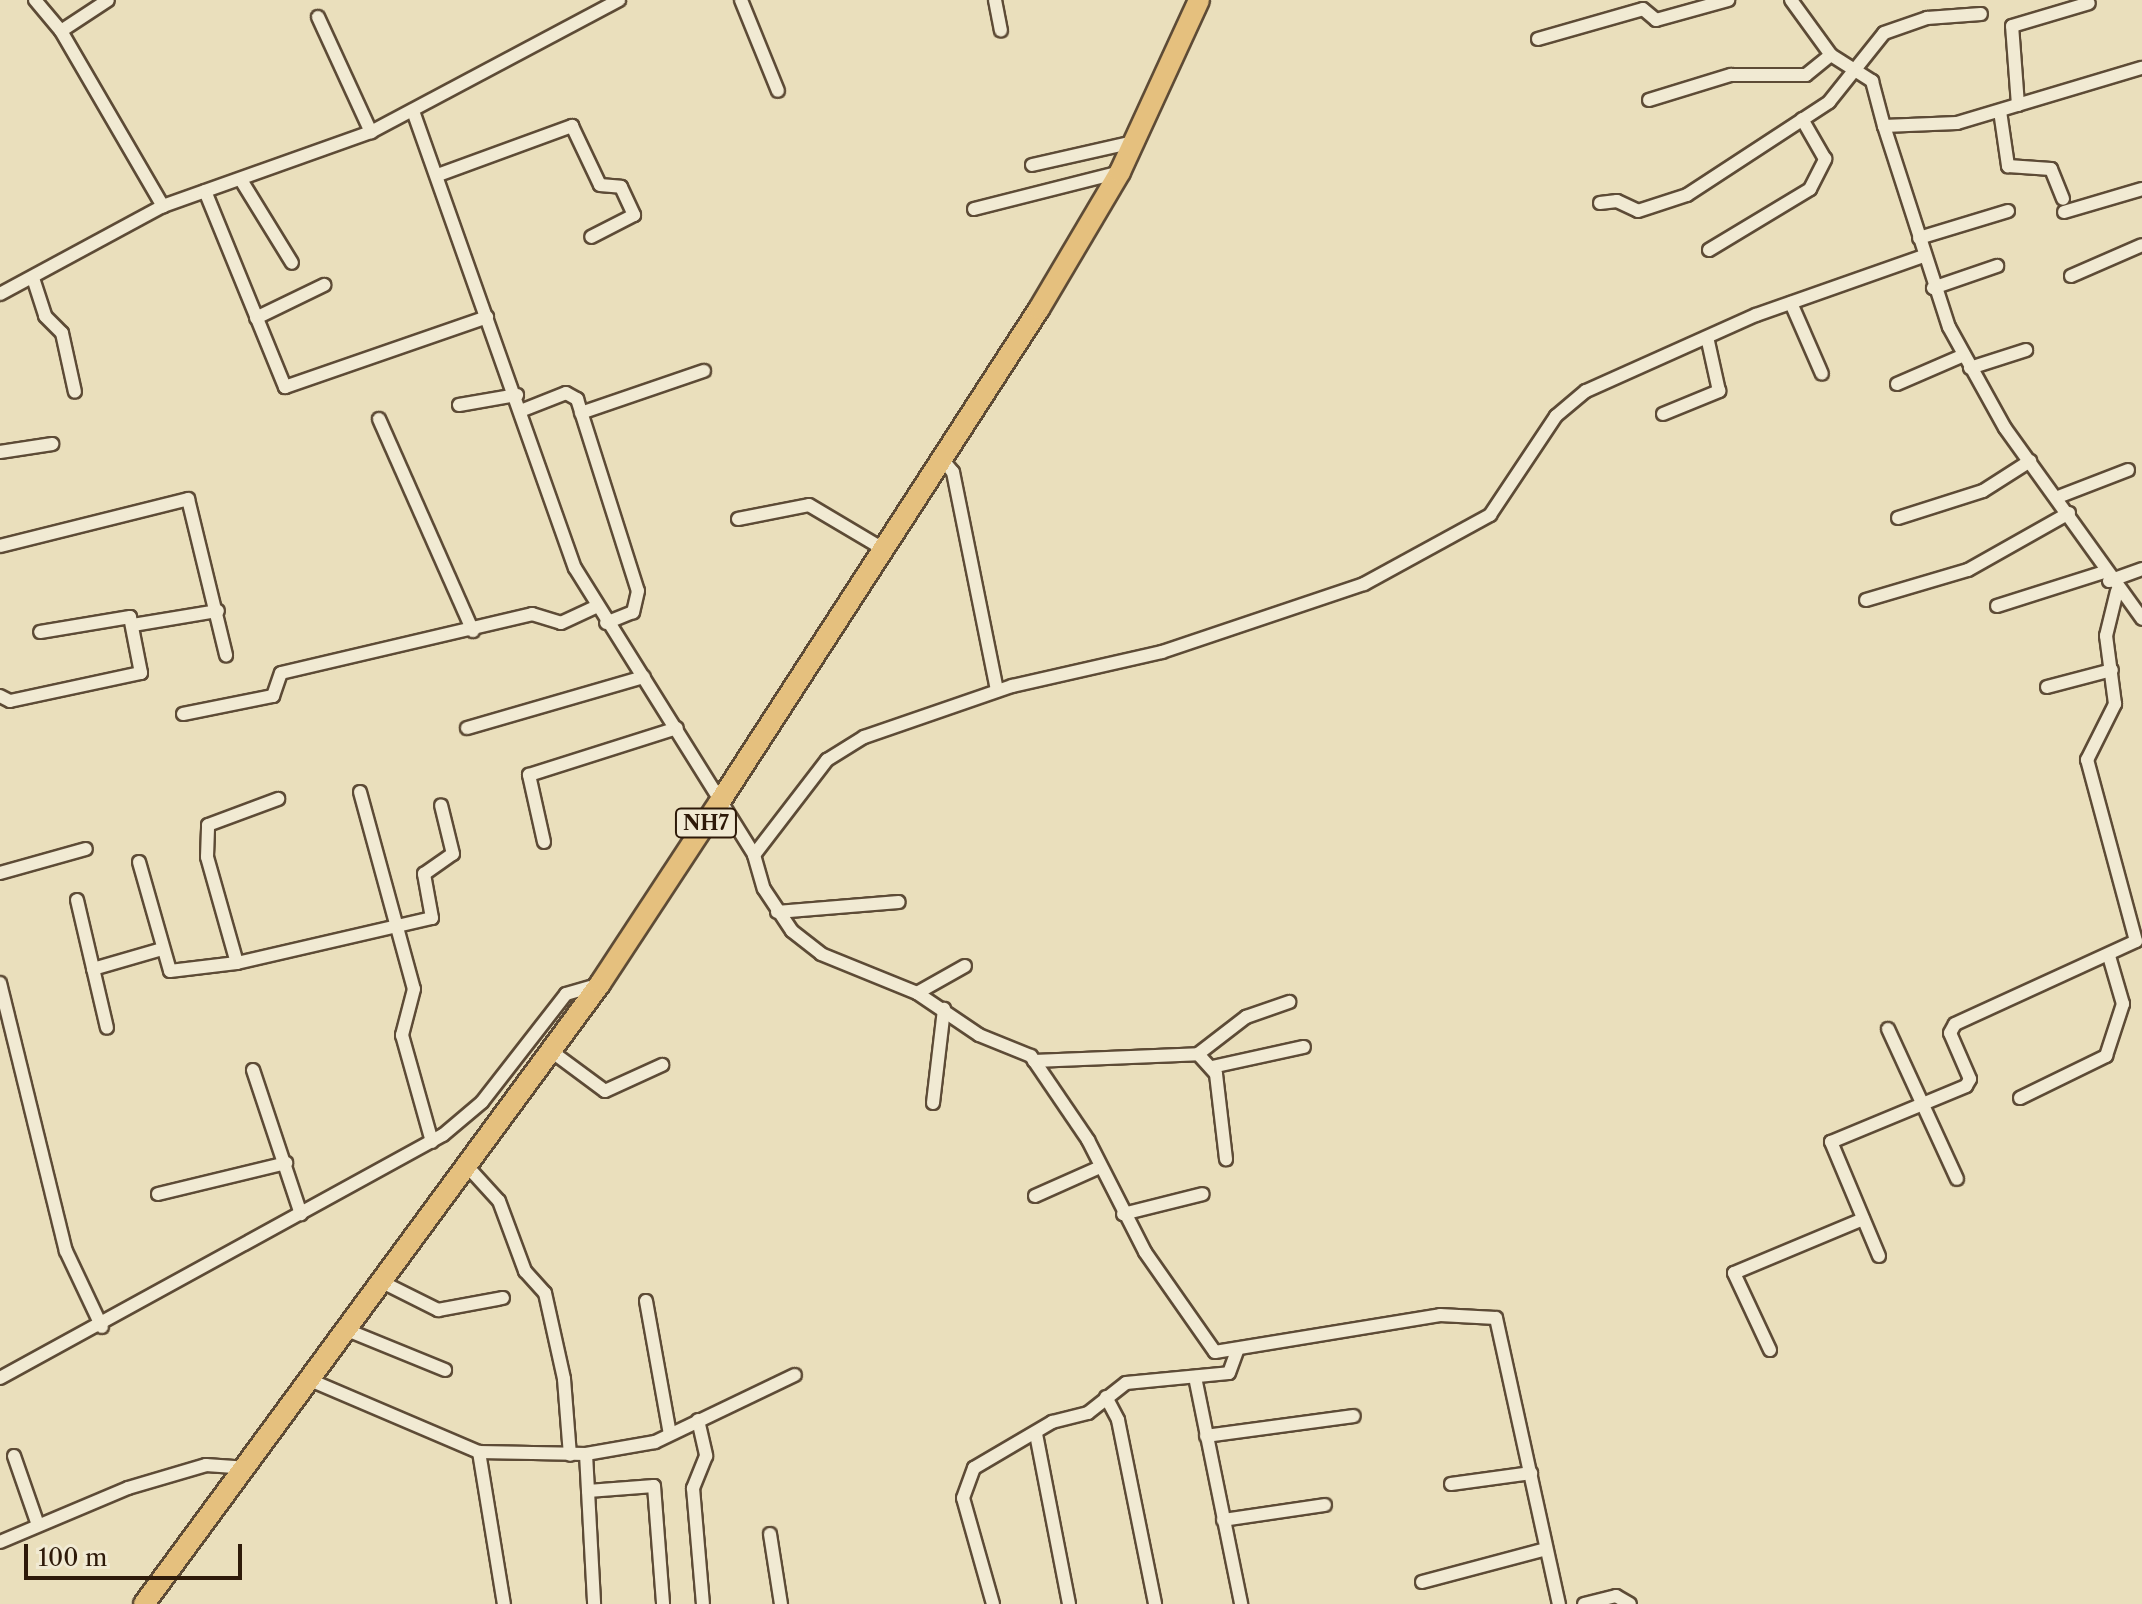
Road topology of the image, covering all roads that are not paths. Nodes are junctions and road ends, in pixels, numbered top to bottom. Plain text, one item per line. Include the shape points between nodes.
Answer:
1 (35, 0) edge
2 (108, 0) edge
3 (619, 0) edge
4 (741, 0) edge
5 (995, 0) edge
6 (1199, 0) edge
7 (1728, 0) edge
8 (1795, 1) edge
9 (2089, 3) dead end
10 (1981, 14) dead end
11 (318, 17) dead end
12 (1001, 30) dead end
13 (61, 31) junction
14 (1538, 39) dead end
15 (1831, 55) junction
16 (2142, 68) edge
17 (1854, 69) junction
18 (778, 91) dead end
19 (1649, 100) dead end
20 (2018, 105) junction
21 (413, 111) junction
22 (2000, 111) junction
23 (1802, 119) junction
24 (1884, 126) junction
25 (371, 132) junction
26 (1134, 142) junction
27 (1032, 165) dead end
28 (1120, 172) junction
29 (438, 175) junction
30 (241, 180) junction
31 (2142, 189) edge
32 (205, 191) junction
33 (1600, 203) dead end
34 (163, 206) junction
35 (974, 209) dead end
36 (2008, 211) dead end
37 (591, 237) dead end
38 (1919, 238) junction
39 (2142, 245) edge
40 (1709, 250) dead end
41 (1924, 256) junction
42 (292, 263) dead end
43 (1997, 266) dead end
44 (2071, 276) dead end
45 (33, 278) junction
46 (324, 285) dead end
47 (1933, 288) junction
48 (0, 294) edge
49 (1791, 303) junction
50 (487, 317) junction
51 (256, 318) junction
52 (1707, 337) junction
53 (2026, 350) dead end
54 (1964, 355) junction
55 (1970, 368) junction
56 (704, 371) dead end
57 (1822, 374) dead end
58 (1897, 384) dead end
59 (75, 392) dead end
60 (517, 395) junction
61 (459, 405) dead end
62 (523, 410) junction
63 (581, 413) junction
64 (1663, 414) dead end
65 (379, 419) dead end
66 (52, 444) dead end
67 (0, 452) edge
68 (2030, 461) junction
69 (947, 463) junction
70 (2128, 470) dead end
71 (2058, 497) junction
72 (2069, 513) junction
73 (1898, 518) dead end
74 (738, 519) dead end
75 (0, 546) edge
76 (883, 549) junction
77 (2142, 569) edge
78 (2110, 582) junction
79 (1866, 600) dead end
80 (1997, 606) dead end
81 (596, 607) junction
82 (218, 611) junction
83 (2142, 619) edge
84 (606, 623) junction
85 (133, 625) junction
86 (473, 631) junction
87 (40, 632) dead end
88 (226, 655) dead end
89 (2112, 670) junction
90 (644, 677) junction
91 (2047, 687) dead end
92 (997, 691) junction
93 (0, 696) edge
94 (183, 714) dead end
95 (467, 728) dead end
96 (677, 728) junction
97 (360, 792) dead end
98 (278, 799) dead end
99 (719, 803) junction
100 (441, 805) dead end
101 (544, 842) dead end
102 (86, 849) dead end
103 (754, 855) junction
104 (139, 862) dead end
105 (0, 873) edge
106 (77, 900) dead end
107 (899, 902) dead end
108 (777, 912) junction
109 (397, 926) junction
110 (162, 949) junction
111 (2109, 956) junction
112 (237, 963) junction
113 (965, 966) dead end
114 (93, 969) junction
115 (0, 983) edge
116 (600, 984) junction
117 (917, 993) junction
118 (1289, 1002) dead end
119 (944, 1009) junction
120 (107, 1028) dead end
121 (1888, 1029) dead end
122 (1304, 1047) dead end
123 (551, 1051) junction
124 (1198, 1054) junction
125 (1034, 1061) junction
126 (662, 1065) dead end
127 (1212, 1067) junction
128 (253, 1070) dead end
129 (2020, 1098) dead end
130 (933, 1103) dead end
131 (1923, 1106) junction
132 (432, 1142) junction
133 (1226, 1159) dead end
134 (286, 1163) junction
135 (467, 1166) junction
136 (1100, 1167) junction
137 (1957, 1179) dead end
138 (158, 1194) dead end
139 (1203, 1194) dead end
140 (1035, 1196) dead end
141 (301, 1214) junction
142 (1123, 1214) junction
143 (1863, 1219) junction
144 (1879, 1256) dead end
145 (382, 1282) junction
146 (503, 1298) dead end
147 (646, 1301) dead end
148 (102, 1327) junction
149 (347, 1330) junction
150 (1770, 1350) dead end
151 (1237, 1351) junction
152 (445, 1370) dead end
153 (795, 1375) dead end
154 (1195, 1377) junction
155 (0, 1378) edge
156 (310, 1380) junction
157 (1106, 1397) junction
158 (1354, 1416) dead end
159 (698, 1420) junction
160 (670, 1434) junction
161 (1036, 1434) junction
162 (1206, 1436) junction
163 (479, 1452) junction
164 (586, 1454) junction
165 (570, 1455) junction
166 (14, 1456) dead end
167 (245, 1468) junction
168 (1531, 1473) junction
169 (1451, 1484) dead end
170 (588, 1491) junction
171 (1325, 1505) dead end
172 (1223, 1520) junction
173 (38, 1525) junction
174 (770, 1534) dead end
175 (0, 1542) edge
176 (1546, 1549) junction
177 (1422, 1582) dead end
178 (144, 1604) edge
179 (504, 1604) edge
180 (594, 1604) edge
181 (663, 1604) edge
182 (703, 1604) edge
183 (781, 1604) edge
184 (993, 1604) edge
185 (1069, 1604) edge
186 (1155, 1604) edge
187 (1241, 1604) edge
188 (1559, 1604) edge
189 (1584, 1604) edge
190 (1630, 1604) edge

1 - 13 street
2 - 13 street
3 - 21 street
4 - 18 street
5 - 12 street
6 - 26 highway, NH7
7 - 14 street via 1658,20 1643,9
8 - 15 street
9 - 20 street via 2012,26
10 - 17 street via 1897,27 1872,42
11 - 25 street
13 - 34 street
15 - 17 street
15 - 19 street via 1806,75 1731,75
16 - 20 street
17 - 23 street via 1839,94
17 - 24 street via 1876,89
20 - 22 street
21 - 25 street
21 - 29 street
22 - 24 street via 1957,123
22 - 31 street via 2008,166 2051,169 2064,205
23 - 33 street via 1687,195 1638,211 1617,201
23 - 40 street via 1825,159 1810,189
24 - 38 street
25 - 30 street
26 - 27 street
26 - 28 highway, NH7
28 - 35 street
28 - 69 highway, NH7
29 - 37 street via 572,126 600,185 620,186 634,215
29 - 50 street
30 - 32 street
30 - 42 street
32 - 34 street
32 - 51 street
34 - 45 street
36 - 38 street
38 - 41 street
39 - 44 street
41 - 47 street
41 - 49 street
43 - 47 street
45 - 48 street
45 - 59 street via 45,316 62,333
46 - 51 street
47 - 54 street
49 - 52 street
49 - 57 street
50 - 51 street via 291,389 280,381
50 - 60 street
52 - 64 street via 1719,391
52 - 92 street via 1569,402 1490,515 1451,541 1314,603 1162,652
53 - 55 street
54 - 55 street
54 - 58 street
55 - 68 street
56 - 63 street
60 - 61 street
60 - 62 street
62 - 63 street via 566,393
62 - 81 street via 553,511
63 - 84 street via 638,591 633,612
65 - 86 street
66 - 67 street
68 - 71 street
68 - 73 street via 1983,491
69 - 76 highway, NH7
69 - 92 street
70 - 71 street
71 - 72 street
72 - 78 street
72 - 79 street via 1968,570
74 - 76 street via 809,505
75 - 82 street via 188,499
76 - 99 highway, NH7
77 - 78 street
78 - 80 street
78 - 83 street
78 - 89 street
81 - 84 street
81 - 86 street via 561,623 532,614
82 - 85 street
82 - 88 street
84 - 90 street
85 - 87 street via 126,617
85 - 93 street via 138,677 10,701
86 - 94 street via 281,673 266,699
89 - 91 street
89 - 111 street via 2115,704 2087,760 2138,934 2132,945
90 - 95 street
90 - 96 street
92 - 103 street via 845,747
96 - 99 street
96 - 101 street via 529,775
97 - 109 street
98 - 112 street via 208,825 209,867
99 - 103 street
99 - 116 highway, NH7
100 - 109 street via 453,854 424,874 434,915
102 - 105 street
103 - 108 street
104 - 110 street
106 - 114 street
107 - 108 street
108 - 117 street via 821,954
109 - 112 street
109 - 132 street via 414,999 402,1035
110 - 112 street via 173,973
110 - 114 street
111 - 129 street via 2123,1004 2106,1056
111 - 131 street via 1955,1024 1950,1033 1969,1083
113 - 117 street
114 - 120 street
115 - 148 street via 66,1251
116 - 123 highway, NH7
116 - 132 street via 573,988 482,1102
117 - 119 street
118 - 124 street via 1232,1025
119 - 125 street
119 - 130 street
121 - 131 street
122 - 127 street
123 - 126 street via 605,1091
123 - 135 highway, NH7
124 - 125 street
124 - 127 street
125 - 136 street
127 - 133 street
128 - 134 street
131 - 137 street
131 - 143 street via 1831,1142
132 - 141 street
134 - 138 street
134 - 141 street
135 - 145 highway, NH7
135 - 165 street via 503,1207 525,1271 545,1293
136 - 140 street
136 - 142 street
139 - 142 street
141 - 148 street
142 - 151 street via 1207,1347
143 - 144 street
143 - 150 street via 1734,1273
145 - 146 street via 438,1310
145 - 149 highway, NH7
147 - 160 street
148 - 155 street
149 - 152 street
149 - 156 highway, NH7
151 - 154 street via 1229,1373
151 - 168 street via 1382,1323 1489,1314 1503,1334
153 - 159 street
154 - 157 street via 1126,1383
154 - 162 street
156 - 163 street
156 - 167 highway, NH7
157 - 161 street via 1088,1413
157 - 186 street via 1118,1420
158 - 162 street
159 - 160 street
159 - 182 street via 706,1456 693,1488
160 - 164 street
161 - 184 street via 989,1457 962,1487
161 - 185 street
162 - 172 street
163 - 165 street
163 - 179 street
164 - 165 street
164 - 170 street
166 - 173 street
167 - 173 street via 220,1464 176,1474
167 - 178 highway, NH7
168 - 169 street
168 - 176 street
170 - 180 street
170 - 181 street via 654,1486
171 - 172 street
172 - 187 street
173 - 175 street
174 - 183 street
176 - 177 street
176 - 188 street
189 - 190 street via 1616,1596

